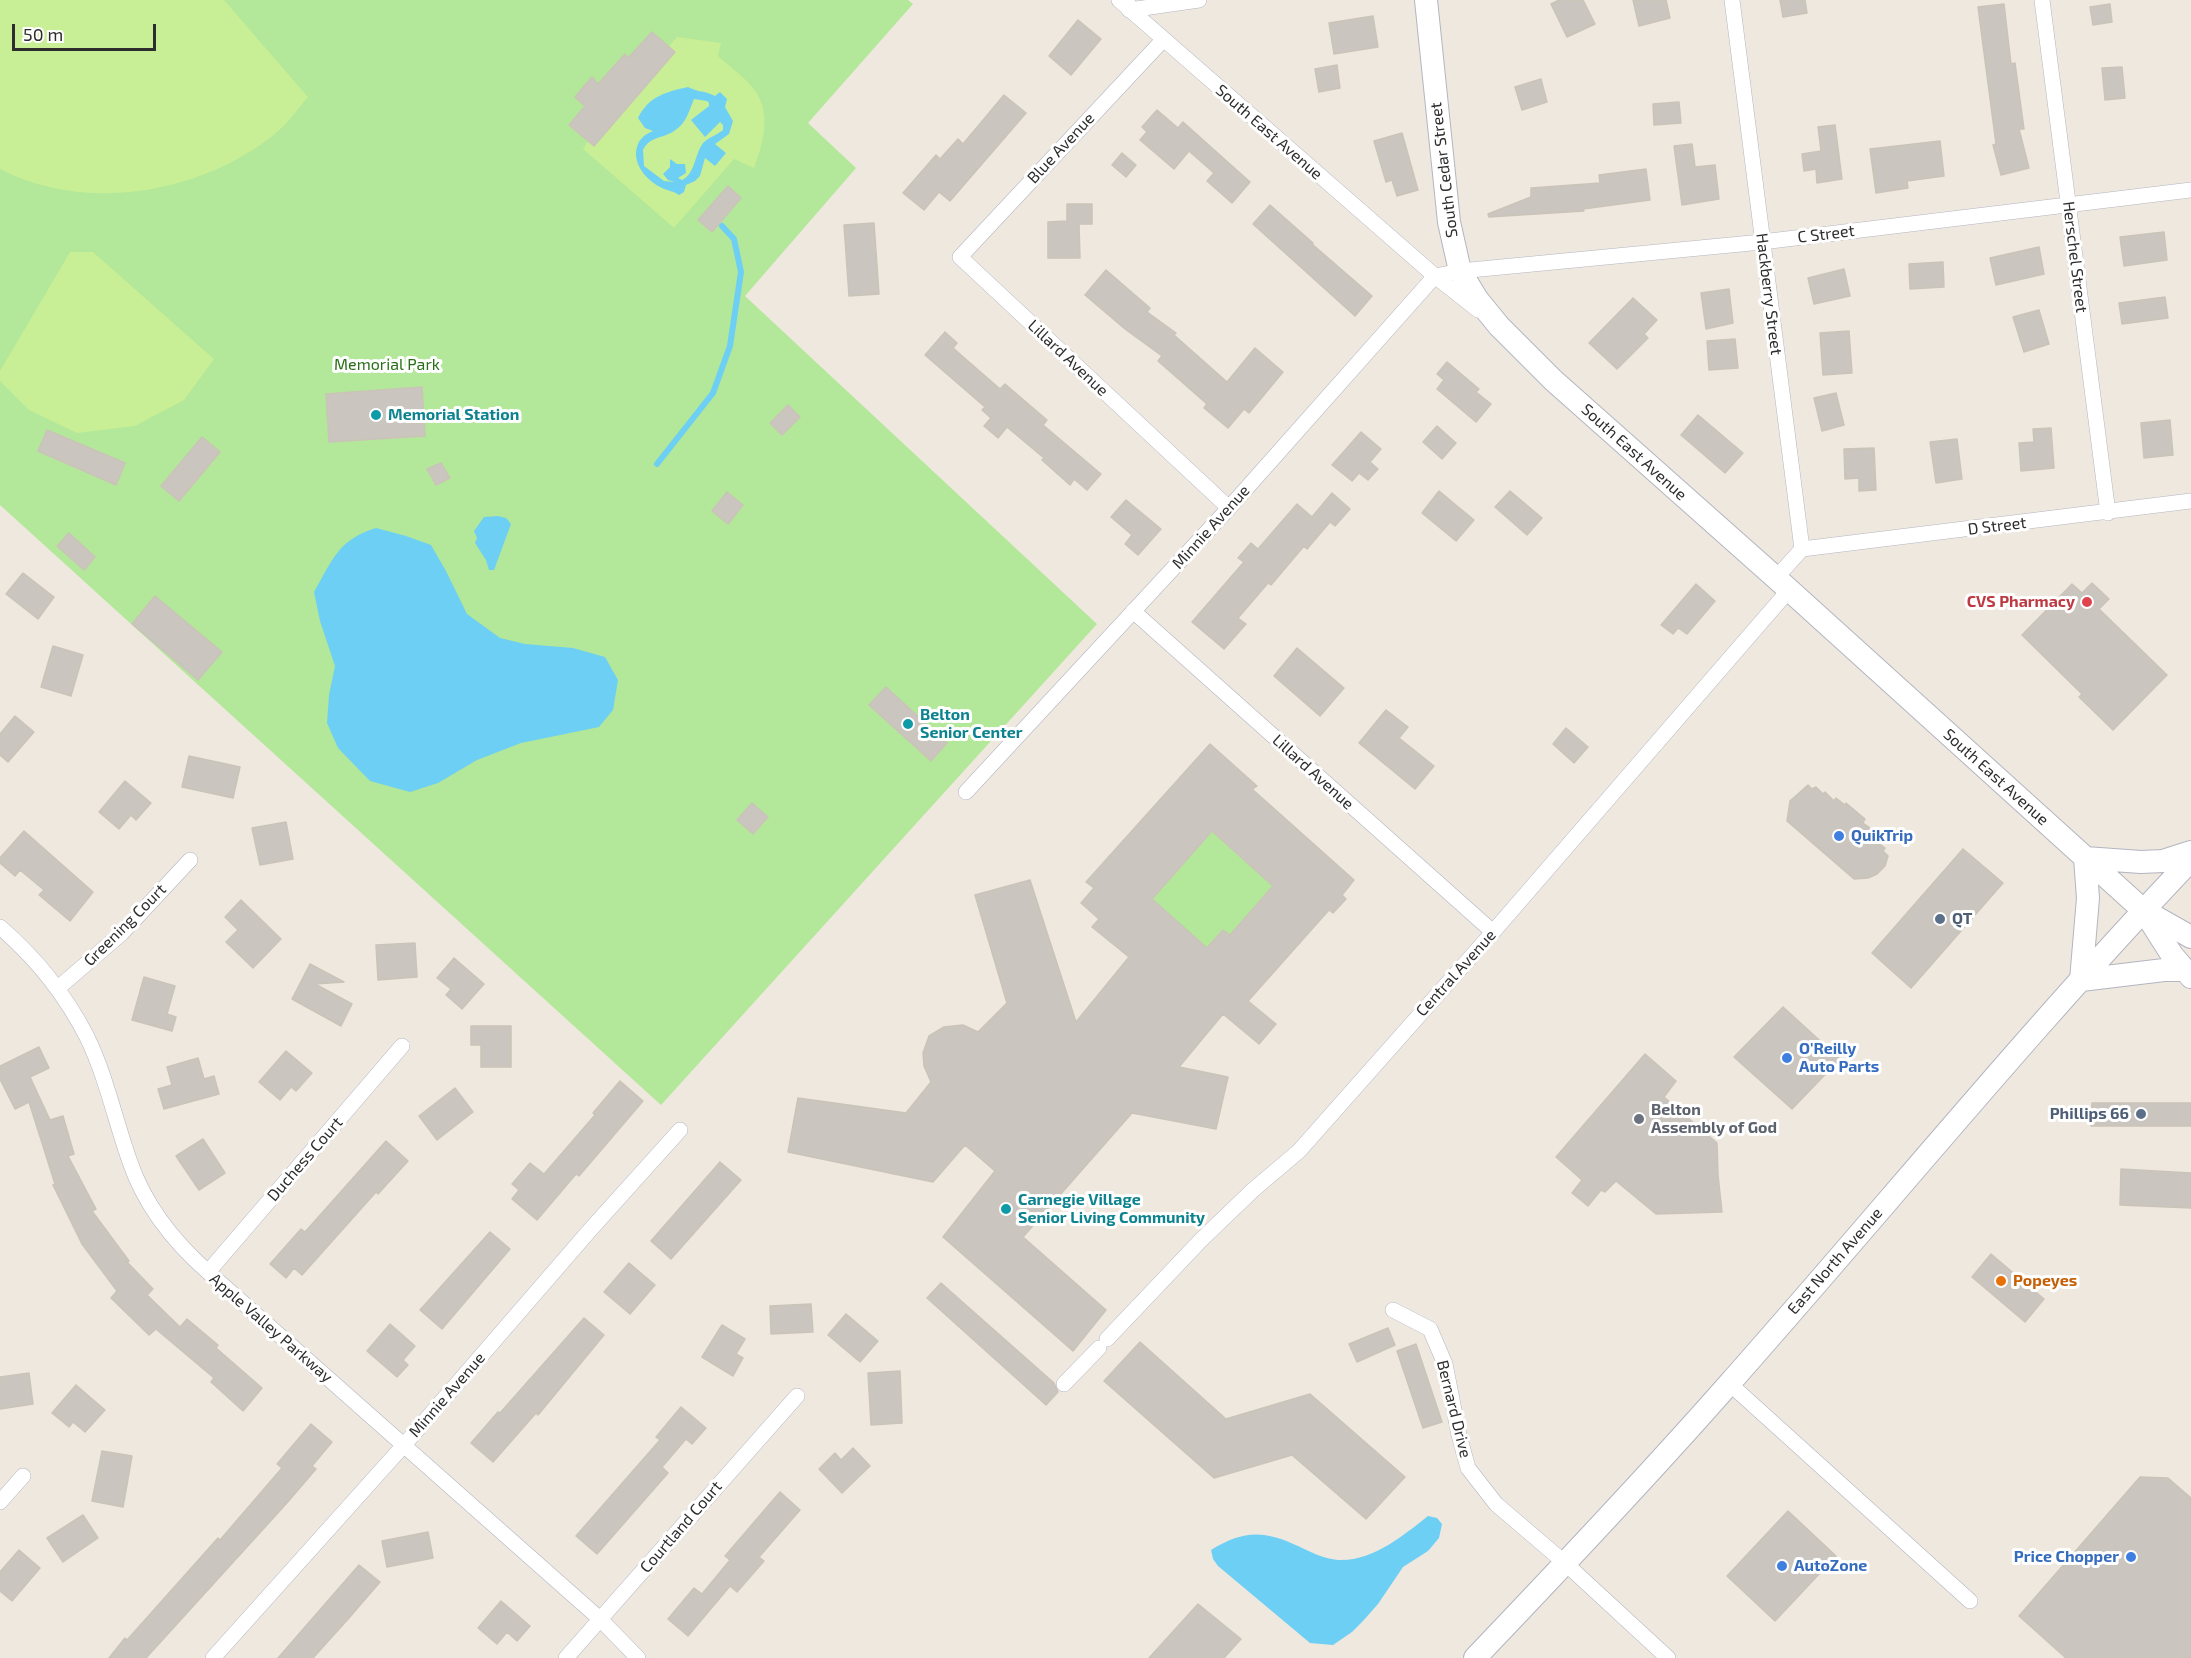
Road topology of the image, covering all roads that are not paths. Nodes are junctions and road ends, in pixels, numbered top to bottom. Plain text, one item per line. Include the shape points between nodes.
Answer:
1 (1199, 0) edge
2 (1426, 0) edge
3 (1732, 0) edge
4 (2042, 0) edge
5 (1126, 3) edge
6 (1163, 40) junction
7 (2191, 190) edge
8 (2068, 205) junction
9 (1762, 242) junction
10 (960, 257) joint
11 (1460, 271) junction
12 (1435, 276) junction
13 (1499, 326) junction
14 (2191, 501) edge
15 (1228, 508) junction
16 (2108, 513) junction
17 (1802, 549) junction
18 (1782, 584) junction
19 (1133, 611) junction
20 (966, 792) dead end
21 (2191, 852) edge
22 (2085, 858) junction
23 (190, 860) dead end
24 (2191, 860) edge
25 (2143, 910) junction
26 (0, 927) edge
27 (1492, 932) junction
28 (2191, 937) edge
29 (2187, 974) edge
30 (2081, 980) junction
31 (58, 988) junction
32 (402, 1046) dead end
33 (680, 1130) dead end
34 (208, 1272) junction
35 (1393, 1310) dead end
36 (1064, 1384) dead end
37 (1730, 1384) junction
38 (797, 1396) dead end
39 (404, 1445) junction
40 (23, 1476) dead end
41 (0, 1502) edge
42 (1565, 1563) junction
43 (1970, 1601) dead end
44 (600, 1619) junction
45 (213, 1658) edge
46 (566, 1658) edge
47 (639, 1658) edge
48 (1475, 1658) edge
49 (1668, 1658) edge

1 - 5 street
2 - 11 main road, South Cedar Street via 1449,222
3 - 9 street, Hackberry Street
4 - 8 street, Herschel Street
5 - 6 street, South East Avenue
6 - 10 street, Blue Avenue
6 - 12 street, South East Avenue
7 - 8 street, C Street
8 - 9 street, C Street
8 - 16 street, Herschel Street
9 - 11 street, C Street
9 - 17 street, Hackberry Street
10 - 15 street, Lillard Avenue
11 - 12 street
11 - 13 main road, South Cedar Street
12 - 13 street, South East Avenue
12 - 15 street, Minnie Avenue
13 - 18 main road, South East Avenue via 1553,380
14 - 16 street, D Street
15 - 19 street, Minnie Avenue
16 - 17 street, D Street
17 - 18 street
18 - 22 main road, South East Avenue
18 - 27 street, Central Avenue
19 - 20 street, Minnie Avenue
19 - 27 street, Lillard Avenue
21 - 22 main road via 2163,861
22 - 25 main road, South East Avenue
22 - 30 main road via 2088,898
23 - 31 street, Greening Court via 122,933
24 - 25 main road, East North Avenue
25 - 28 main road
25 - 29 main road
25 - 30 main road, East North Avenue
26 - 31 street, Apple Valley Parkway
27 - 36 street, Central Avenue via 1299,1150 1201,1240
29 - 30 main road via 2164,970
30 - 37 main road, East North Avenue via 1957,1118
31 - 34 street, Apple Valley Parkway via 87,1038 140,1185 174,1240
32 - 34 street, Duchess Court
33 - 39 street, Minnie Avenue
34 - 39 street, Apple Valley Parkway
35 - 42 street, Bernard Drive via 1430,1329 1445,1364 1468,1468 1496,1504
37 - 42 main road, East North Avenue
37 - 43 street
38 - 44 street, Courtland Court
39 - 44 street, Apple Valley Parkway
39 - 45 street, Minnie Avenue
40 - 41 street
42 - 48 main road, East North Avenue
42 - 49 street, Bernard Drive
44 - 46 street, Courtland Court
44 - 47 street, Apple Valley Parkway

